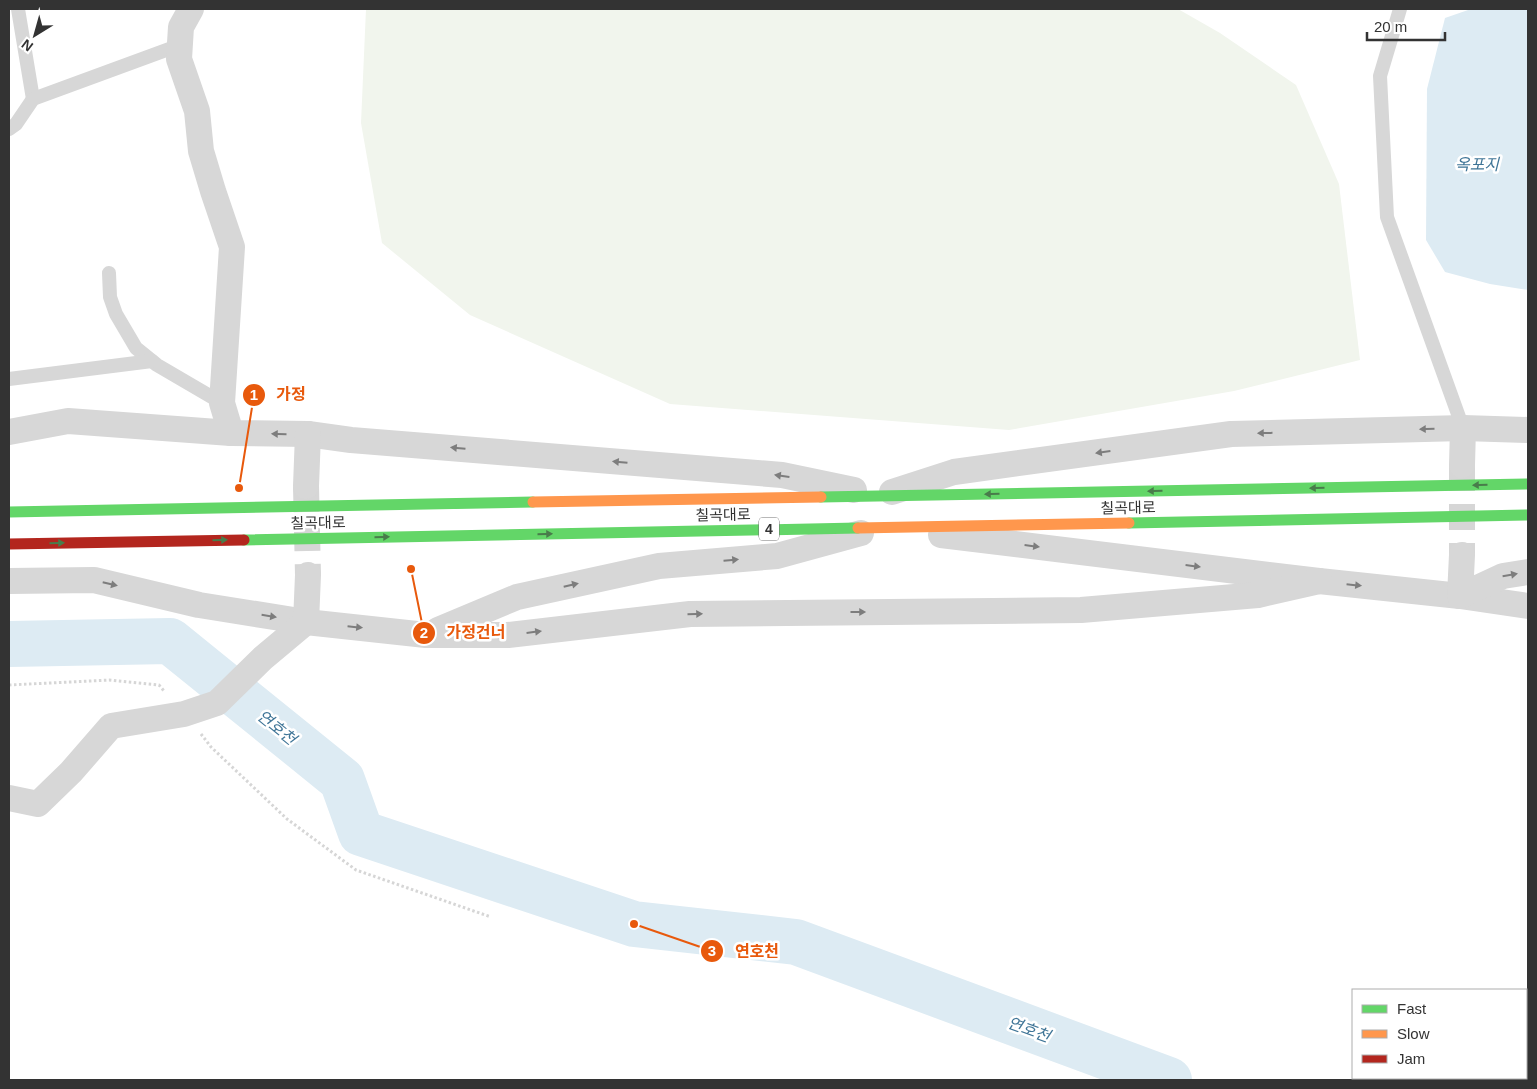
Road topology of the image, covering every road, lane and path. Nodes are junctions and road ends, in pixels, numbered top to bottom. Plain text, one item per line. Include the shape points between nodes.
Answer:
1 (18, 9) edge
2 (191, 9) edge
3 (1400, 9) edge
4 (180, 45) junction
5 (33, 99) junction
6 (9, 130) edge
7 (109, 273) dead end
8 (152, 361) junction
9 (9, 379) edge
10 (222, 403) junction
11 (1463, 428) junction
12 (1528, 430) edge
13 (9, 432) edge
14 (230, 433) junction
15 (308, 434) junction
16 (1462, 465) tunnel mouth
17 (1528, 484) edge
18 (306, 486) tunnel mouth
19 (881, 496) junction
20 (9, 512) edge
21 (1528, 515) edge
22 (879, 527) junction
23 (9, 544) edge
24 (1462, 555) tunnel mouth
25 (1528, 572) edge
26 (308, 575) tunnel mouth
27 (9, 581) edge
28 (1319, 581) junction
29 (1460, 596) junction
30 (1528, 606) edge
31 (306, 622) junction
32 (426, 635) junction
33 (9, 685) edge
34 (184, 714) junction
35 (9, 798) edge
36 (491, 917) dead end

1 - 5 lane
2 - 4 street via 181,27
3 - 11 lane via 1380,76 1387,217
4 - 5 lane
4 - 10 street via 179,59 197,111 201,151 232,247
5 - 6 lane
7 - 8 lane via 110,297 116,314 136,348
8 - 9 lane
8 - 10 lane
10 - 14 street
11 - 12 street
11 - 16 street
11 -> 19 street via 1231,434 954,472
13 - 14 street via 68,421
15 -> 14 street
15 - 18 street
19 -> 15 street via 782,476
17 -> 19 highway, 칠곡대로 / 4
19 - 20 highway, 칠곡대로 / 4
21 - 22 highway, 칠곡대로 / 4
23 -> 22 highway, 칠곡대로 / 4
22 -> 28 street
32 -> 22 street via 517,597 658,566 777,556
24 - 29 street
29 -> 25 street via 1503,576
26 - 31 street
27 -> 31 street via 94,580 199,605
28 -> 29 street
32 -> 28 street via 508,635 690,614 1081,610 1258,595
29 - 30 street
31 -> 32 street
31 - 34 street via 217,703
33 - 34 path via 108,680 159,685
34 - 35 street via 111,726 72,772 38,804
34 - 36 path via 212,748 287,818 356,870

